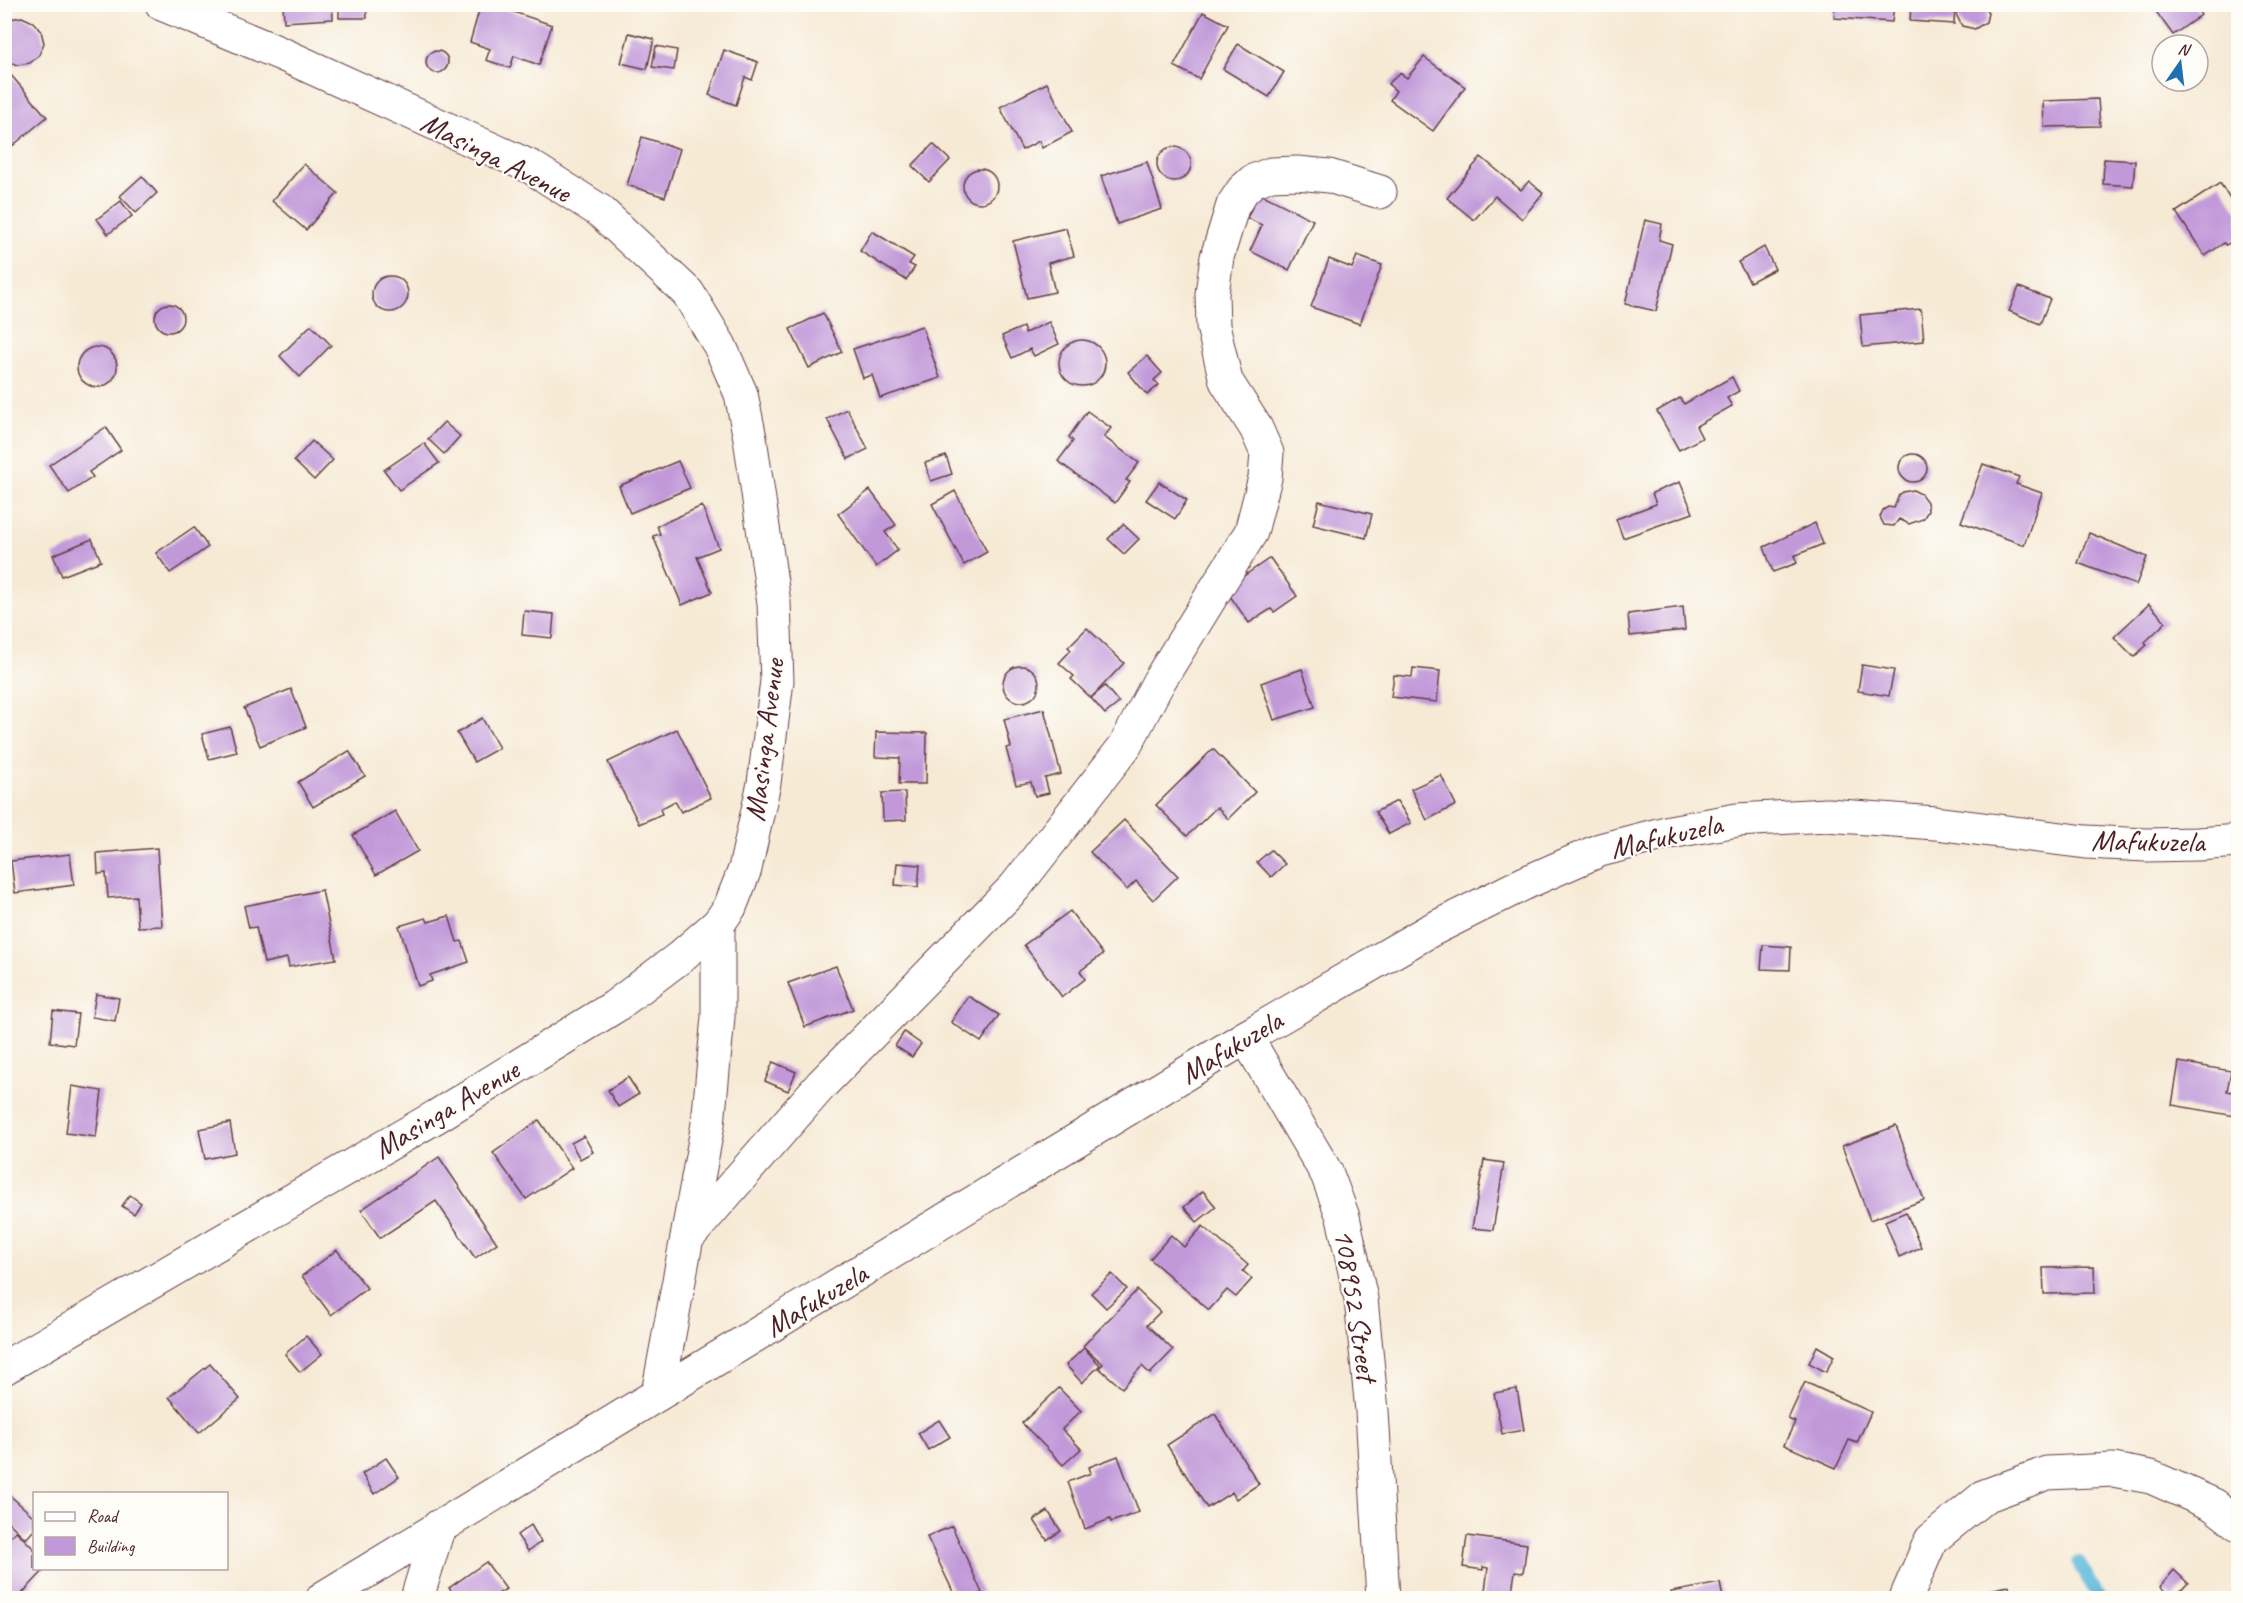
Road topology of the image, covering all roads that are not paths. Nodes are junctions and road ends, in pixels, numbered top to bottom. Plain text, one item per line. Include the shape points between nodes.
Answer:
1 (162, 4) edge
2 (1380, 192) dead end
3 (2238, 841) edge
4 (718, 924) junction
5 (1246, 1037) junction
6 (687, 1238) junction
7 (4, 1368) edge
8 (658, 1395) junction
9 (2238, 1524) edge
10 (439, 1526) junction
11 (323, 1599) edge
12 (417, 1599) edge
13 (1383, 1599) edge
14 (1906, 1599) edge

1 - 4 street, Masinga Avenue via 531,167 600,211 688,293 720,346 741,394 774,603 777,681 764,783 745,868
2 - 6 street via 1329,176 1297,173 1270,174 1243,190 1233,206 1212,294 1213,326 1226,381 1267,453 1265,478 1251,532 1159,681 1125,746 1015,887 822,1084
3 - 5 street, Mafukuzela via 2157,845 2086,842 1935,823 1827,815 1737,820 1670,832 1600,850 1525,883 1429,931
4 - 6 street via 718,1017 708,1124
4 - 7 street, Masinga Avenue via 614,1007 437,1116
5 - 8 street, Mafukuzela
5 - 13 street, 108952 Street via 1328,1174 1343,1217 1361,1299
6 - 8 street
8 - 10 street, Mafukuzela
9 - 14 street via 2214,1505 2151,1477 2113,1470 2047,1473 1985,1496 1930,1540
10 - 11 street, Mafukuzela
10 - 12 street

